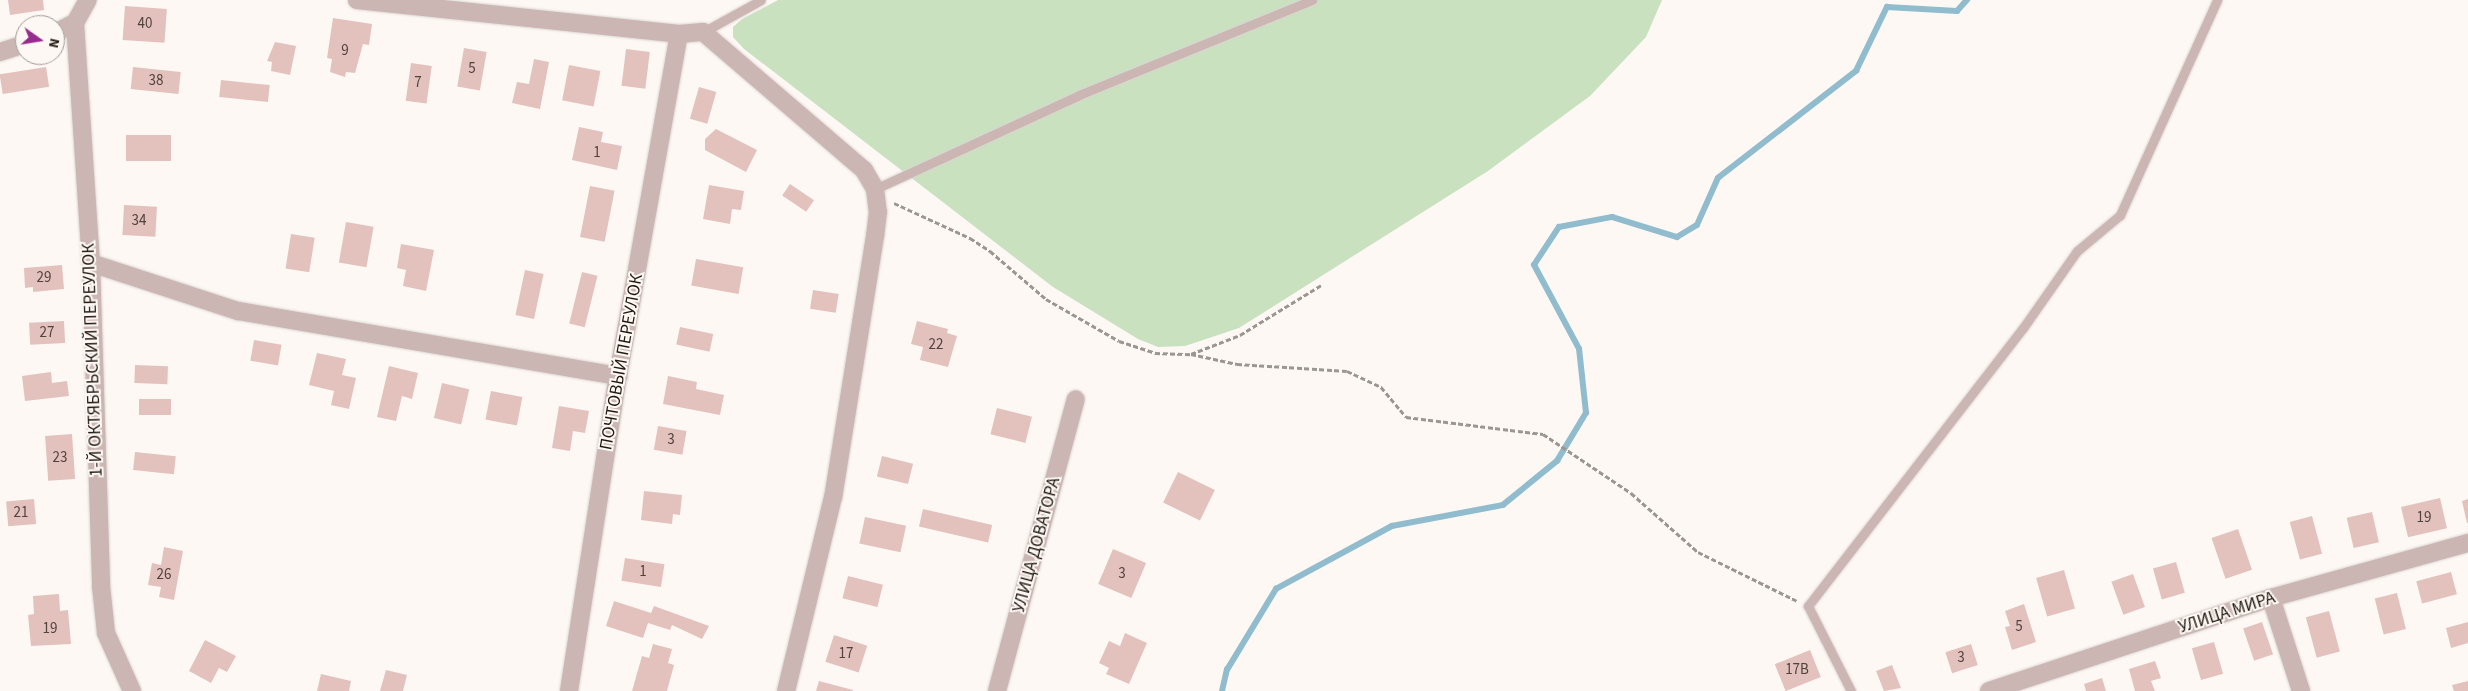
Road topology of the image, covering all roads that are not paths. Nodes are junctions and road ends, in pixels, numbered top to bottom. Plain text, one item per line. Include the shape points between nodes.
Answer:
1 (357, 0) edge
2 (761, 0) edge
3 (1312, 0) edge
4 (2217, 0) edge
5 (82, 8) edge
6 (65, 24) edge
7 (703, 32) junction
8 (679, 34) junction
9 (15, 47) edge
10 (0, 52) edge
11 (875, 189) junction
12 (91, 263) junction
13 (618, 376) junction
14 (1076, 399) dead end
15 (2468, 543) edge
16 (2271, 598) junction
17 (132, 691) edge
18 (569, 691) edge
19 (786, 691) edge
20 (997, 691) edge
21 (1851, 691) edge
22 (1989, 691) edge
23 (2301, 691) edge

1 - 8 street
2 - 7 lane
3 - 11 lane via 1079,95
4 - 21 lane via 2120,215 2077,251 2022,328 1808,606
5 - 6 street
5 - 12 street, 1-Й ОКТЯБРЬСКИЙ ПЕРЕУЛОК
7 - 8 street
7 - 11 street via 864,170
8 - 13 street, ПОЧТОВЫЙ ПЕРЕУЛОК
9 - 10 street
11 - 19 street via 878,212 875,236 833,497
12 - 13 street via 238,311
12 - 17 street, 1-Й ОКТЯБРЬСКИЙ ПЕРЕУЛОК via 101,586 106,633
13 - 18 street, ПОЧТОВЫЙ ПЕРЕУЛОК
14 - 20 street, УЛИЦА ДОВАТОРА
15 - 16 street, УЛИЦА МИРА
16 - 22 street, УЛИЦА МИРА
16 - 23 street

